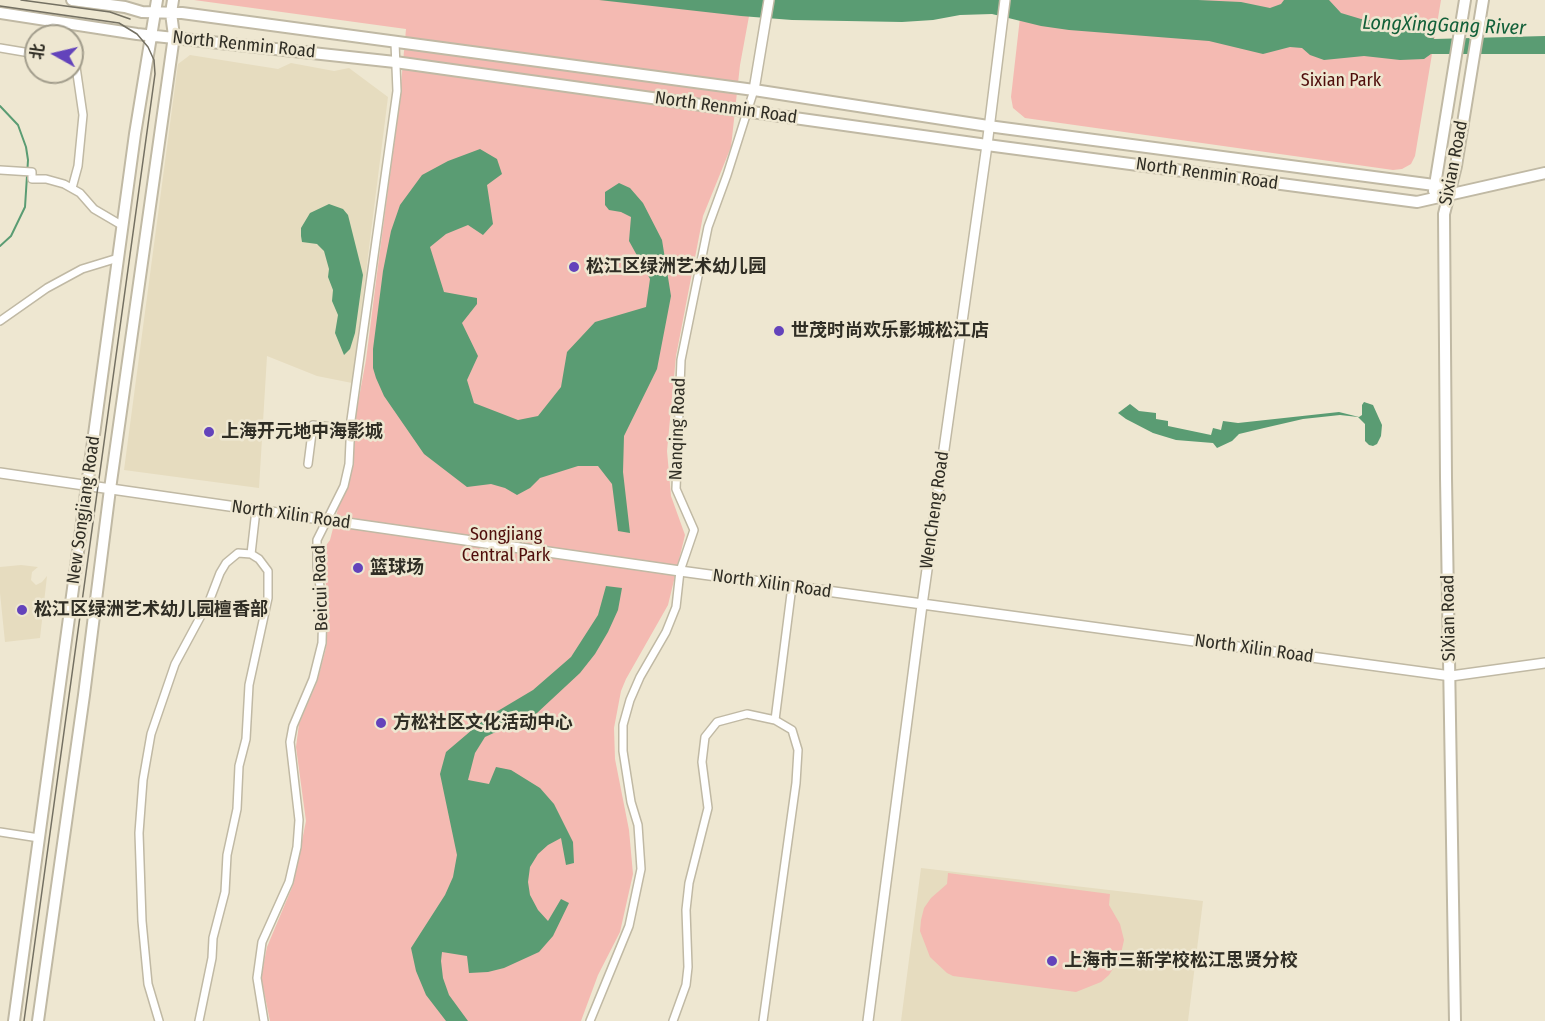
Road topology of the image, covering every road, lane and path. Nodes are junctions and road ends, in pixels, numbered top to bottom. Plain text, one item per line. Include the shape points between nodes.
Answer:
1 (72, 0) edge
2 (157, 0) edge
3 (173, 0) edge
4 (769, 0) edge
5 (1005, 0) edge
6 (1465, 0) edge
7 (1483, 0) edge
8 (155, 12) junction
9 (0, 13) edge
10 (171, 13) junction
11 (150, 34) junction
12 (174, 36) junction
13 (395, 42) junction
14 (0, 48) edge
15 (24, 52) edge
16 (395, 62) junction
17 (78, 84) edge
18 (754, 90) junction
19 (748, 111) junction
20 (988, 126) junction
21 (987, 145) junction
22 (0, 170) edge
23 (1545, 174) edge
24 (1434, 185) junction
25 (72, 188) junction
26 (1450, 193) junction
27 (1433, 199) junction
28 (1444, 214) junction
29 (123, 226) junction
30 (118, 258) junction
31 (0, 321) edge
32 (350, 429) junction
33 (308, 464) dead end
34 (0, 473) edge
35 (87, 486) junction
36 (110, 489) junction
37 (256, 510) junction
38 (327, 520) junction
39 (252, 554) junction
40 (680, 571) junction
41 (792, 586) junction
42 (922, 605) junction
43 (1545, 663) edge
44 (1450, 676) junction
45 (775, 720) junction
46 (0, 832) edge
47 (39, 838) junction
48 (14, 1021) edge
49 (38, 1021) edge
50 (159, 1021) edge
51 (199, 1021) edge
52 (264, 1021) edge
53 (590, 1021) edge
54 (673, 1021) edge
55 (763, 1021) edge
56 (868, 1021) edge
57 (1455, 1021) edge

1 - 8 main road, North Renmin Road
2 - 8 main road, New Songjiang Road
3 - 10 main road, New Songjiang Road
4 - 18 street, Nanqing Road
5 - 20 street, WenCheng Road
6 - 24 main road, Sixian Road
7 - 26 main road, Sixian Road
8 - 10 main road, North Renmin Road
8 - 11 main road, New Songjiang Road
9 - 11 main road, North Renmin Road
10 - 12 main road, New Songjiang Road
10 - 13 main road, North Renmin Road
11 - 12 main road, North Renmin Road
11 - 29 main road, New Songjiang Road
12 - 16 main road, North Renmin Road
12 - 36 main road, New Songjiang Road
13 - 16 street, Beicui Road
13 - 18 main road, North Renmin Road
14 - 15 street
16 - 19 main road, North Renmin Road
16 - 32 street, Beicui Road via 397,91
17 - 25 street via 83,115
18 - 19 street, Nanqing Road
18 - 20 main road, North Renmin Road
19 - 21 main road, North Renmin Road
19 - 40 street, Nanqing Road via 708,228 681,360 676,489 694,530
20 - 21 street, WenCheng Road
20 - 24 main road, North Renmin Road
21 - 27 main road, North Renmin Road via 1417,202
21 - 42 street, WenCheng Road
22 - 25 street via 28,171 32,179 46,179
23 - 26 main road, North Renmin Road
24 - 26 main road, North Renmin Road
24 - 27 main road, Sixian Road
25 - 29 street via 94,209
26 - 27 main road, North Renmin Road
26 - 28 main road, Sixian Road
27 - 28 main road, Sixian Road
28 - 44 main road, SiXian Road
29 - 30 main road, New Songjiang Road
30 - 31 street via 82,269
30 - 35 main road, New Songjiang Road
32 - 33 street via 313,425
32 - 38 street, Beicui Road via 344,486
34 - 35 street, North Xilin Road
35 - 36 street, North Xilin Road
35 - 47 main road, New Songjiang Road
36 - 37 street, North Xilin Road
36 - 49 main road, New Songjiang Road
37 - 38 street, North Xilin Road
37 - 39 street
38 - 40 street, North Xilin Road
38 - 52 street, Beicui Road via 317,540 322,644 314,680 290,742 299,820 297,847 289,882 262,942 257,978
39 - 50 street via 238,554 220,573 175,664 151,734 139,833 148,984
39 - 51 street via 268,571 268,598 249,685 246,739 237,782 225,892
40 - 41 street, North Xilin Road
40 - 53 street, Nanqing Road via 676,607 640,677 623,725 623,751 638,825 640,869 629,926
41 - 42 street, North Xilin Road
41 - 45 street
42 - 44 street, North Xilin Road
42 - 56 street, WenCheng Road
43 - 44 street, North Xilin Road
44 - 57 main road, SiXian Road
45 - 54 street via 747,714 717,722 705,737 702,762 708,808 689,883 686,985
45 - 55 street via 792,730 798,750
46 - 47 street
47 - 48 main road, New Songjiang Road

